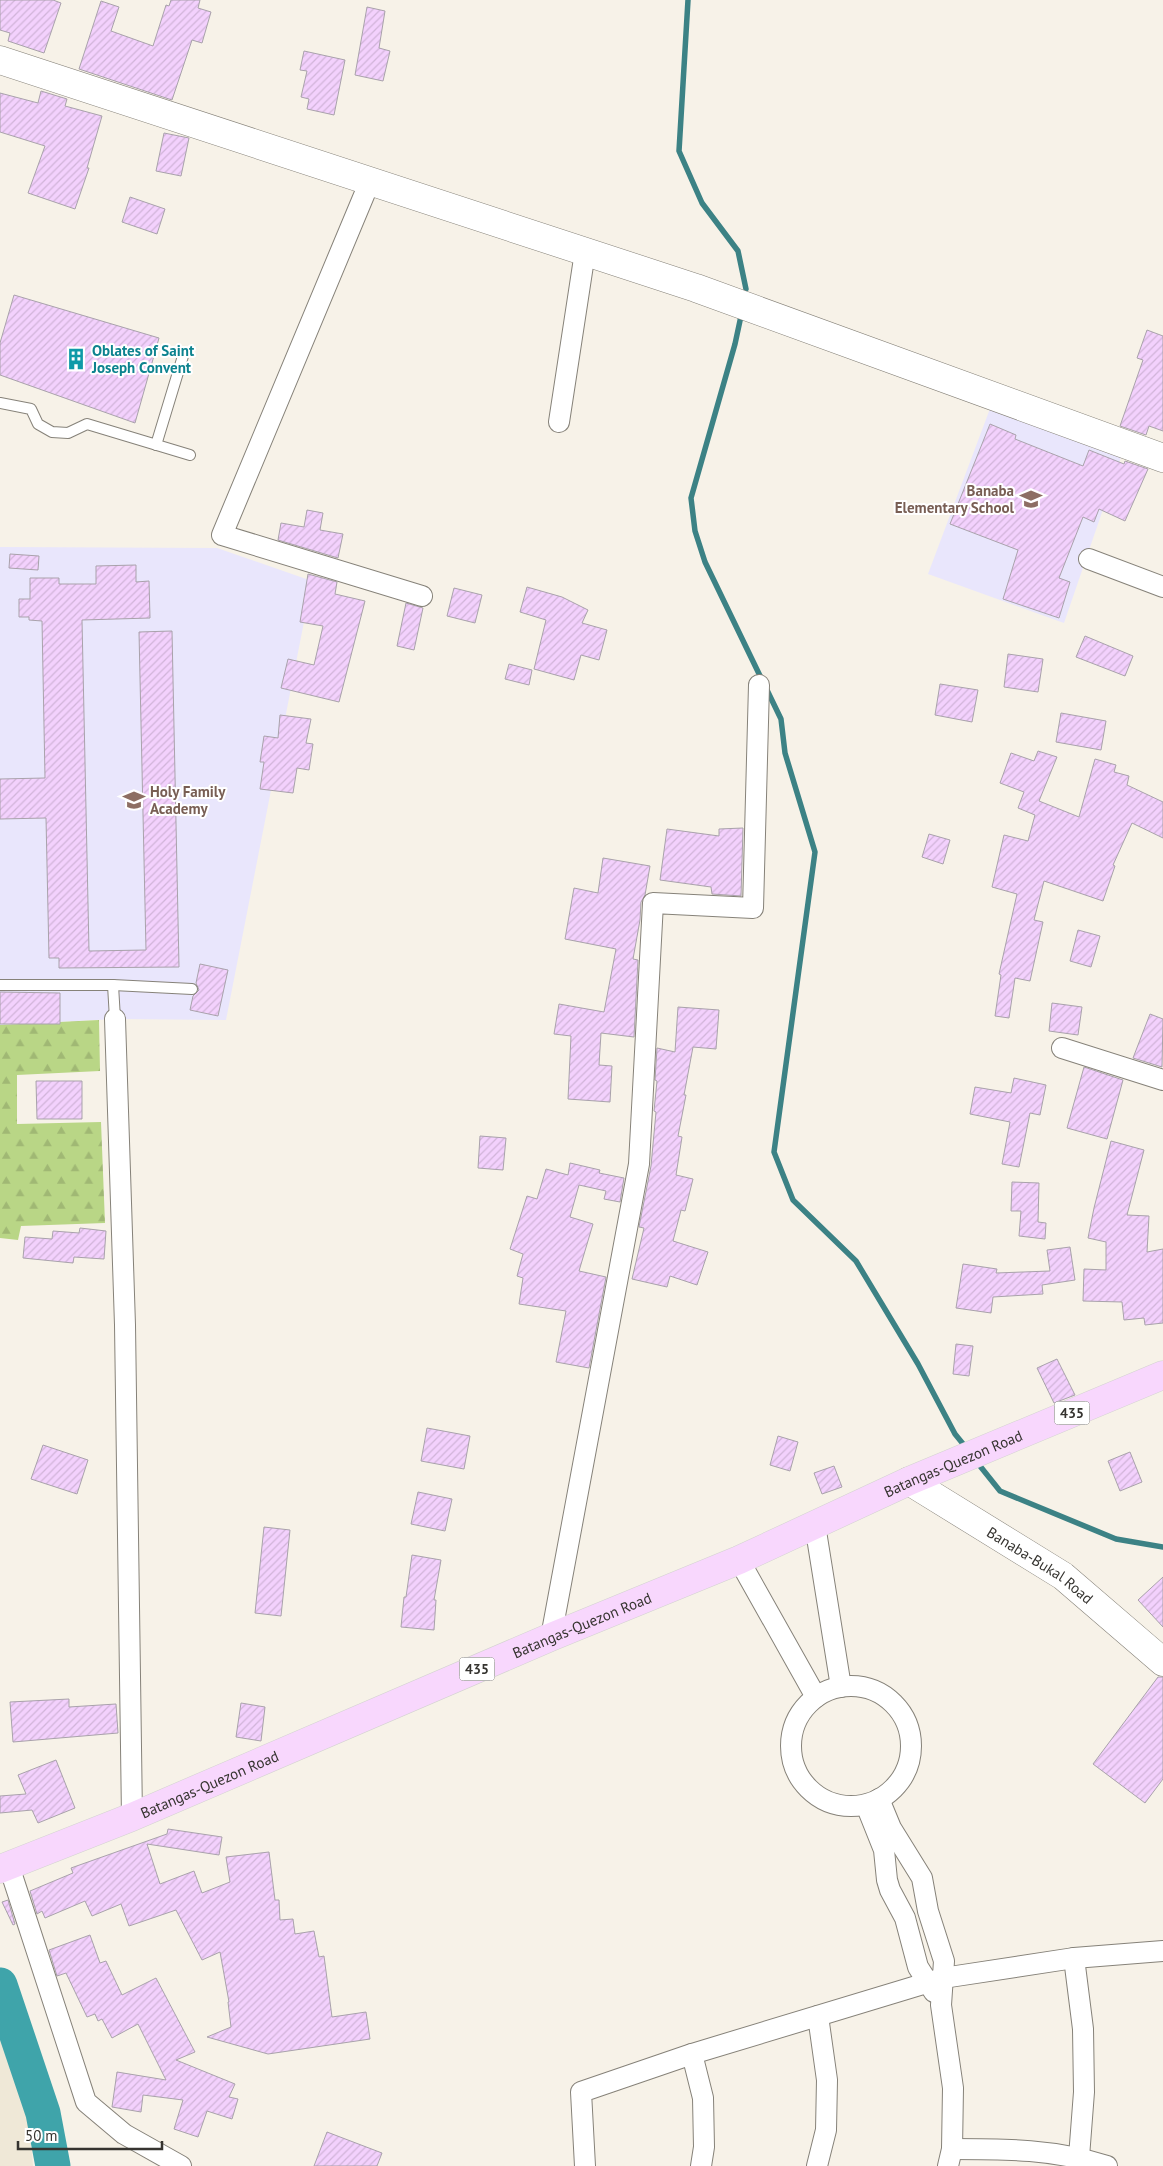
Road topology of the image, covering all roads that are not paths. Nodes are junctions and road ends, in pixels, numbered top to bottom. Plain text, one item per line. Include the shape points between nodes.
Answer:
1 (0, 60) edge
2 (370, 181) junction
3 (585, 252) junction
4 (183, 356) dead end
5 (0, 403) edge
6 (559, 422) dead end
7 (156, 445) junction
8 (190, 455) dead end
9 (1163, 458) edge
10 (1089, 559) dead end
11 (1163, 587) edge
12 (422, 596) dead end
13 (759, 685) dead end
14 (0, 985) edge
15 (113, 986) junction
16 (192, 989) dead end
17 (116, 1019) joint
18 (1062, 1048) dead end
19 (1163, 1080) edge
20 (1163, 1375) edge
21 (909, 1481) junction
22 (814, 1525) junction
23 (739, 1560) junction
24 (551, 1637) junction
25 (1163, 1662) edge
26 (841, 1687) junction
27 (816, 1697) junction
28 (873, 1802) junction
29 (132, 1817) junction
30 (4, 1868) edge
31 (928, 1912) junction
32 (905, 1918) junction
33 (1163, 1951) edge
34 (1074, 1958) junction
35 (935, 1980) junction
36 (818, 2016) junction
37 (692, 2054) junction
38 (950, 2157) edge
39 (1079, 2157) junction
40 (181, 2166) edge
41 (585, 2166) edge
42 (701, 2166) edge
43 (817, 2166) edge
44 (1107, 2166) edge

1 - 2 street
2 - 3 street
2 - 12 street via 222,535
3 - 6 street
3 - 9 street via 696,288
4 - 7 lane
5 - 7 lane via 31,409 38,424 52,432 68,433 87,424
7 - 8 lane
10 - 11 street
13 - 24 street via 753,908 653,903 639,1164
14 - 15 lane
15 - 16 lane
15 - 17 lane
17 - 29 street via 125,1325
18 - 19 street
20 - 21 main road, Batangas-Quezon Road / 435
21 - 22 main road, Batangas-Quezon Road / 435
21 - 25 street, Banaba-Bukal Road via 1063,1576
22 - 23 main road, Batangas-Quezon Road / 435
22 - 26 street
23 - 24 main road, Batangas-Quezon Road / 435
23 - 27 street
24 - 29 main road, Batangas-Quezon Road / 435
26 - 27 street
26 - 28 street via 858,1686 890,1700 909,1729 909,1763 902,1779 890,1792
27 - 28 street via 802,1710 793,1728 790,1747 794,1767 804,1784 818,1797 837,1804
28 - 31 street via 922,1878
28 - 32 street via 888,1885
29 - 30 main road, Batangas-Quezon Road / 435
30 - 40 street via 86,2102 124,2134
31 - 32 street
31 - 35 street via 944,1966
32 - 35 street via 916,1960
33 - 34 street
34 - 35 street
34 - 39 street via 1083,2038 1084,2092
35 - 36 street
35 - 38 street via 954,2088
36 - 37 street
36 - 43 street via 827,2080 826,2130
37 - 41 street via 580,2092
37 - 42 street via 704,2098
38 - 39 street via 1027,2150
39 - 44 street

